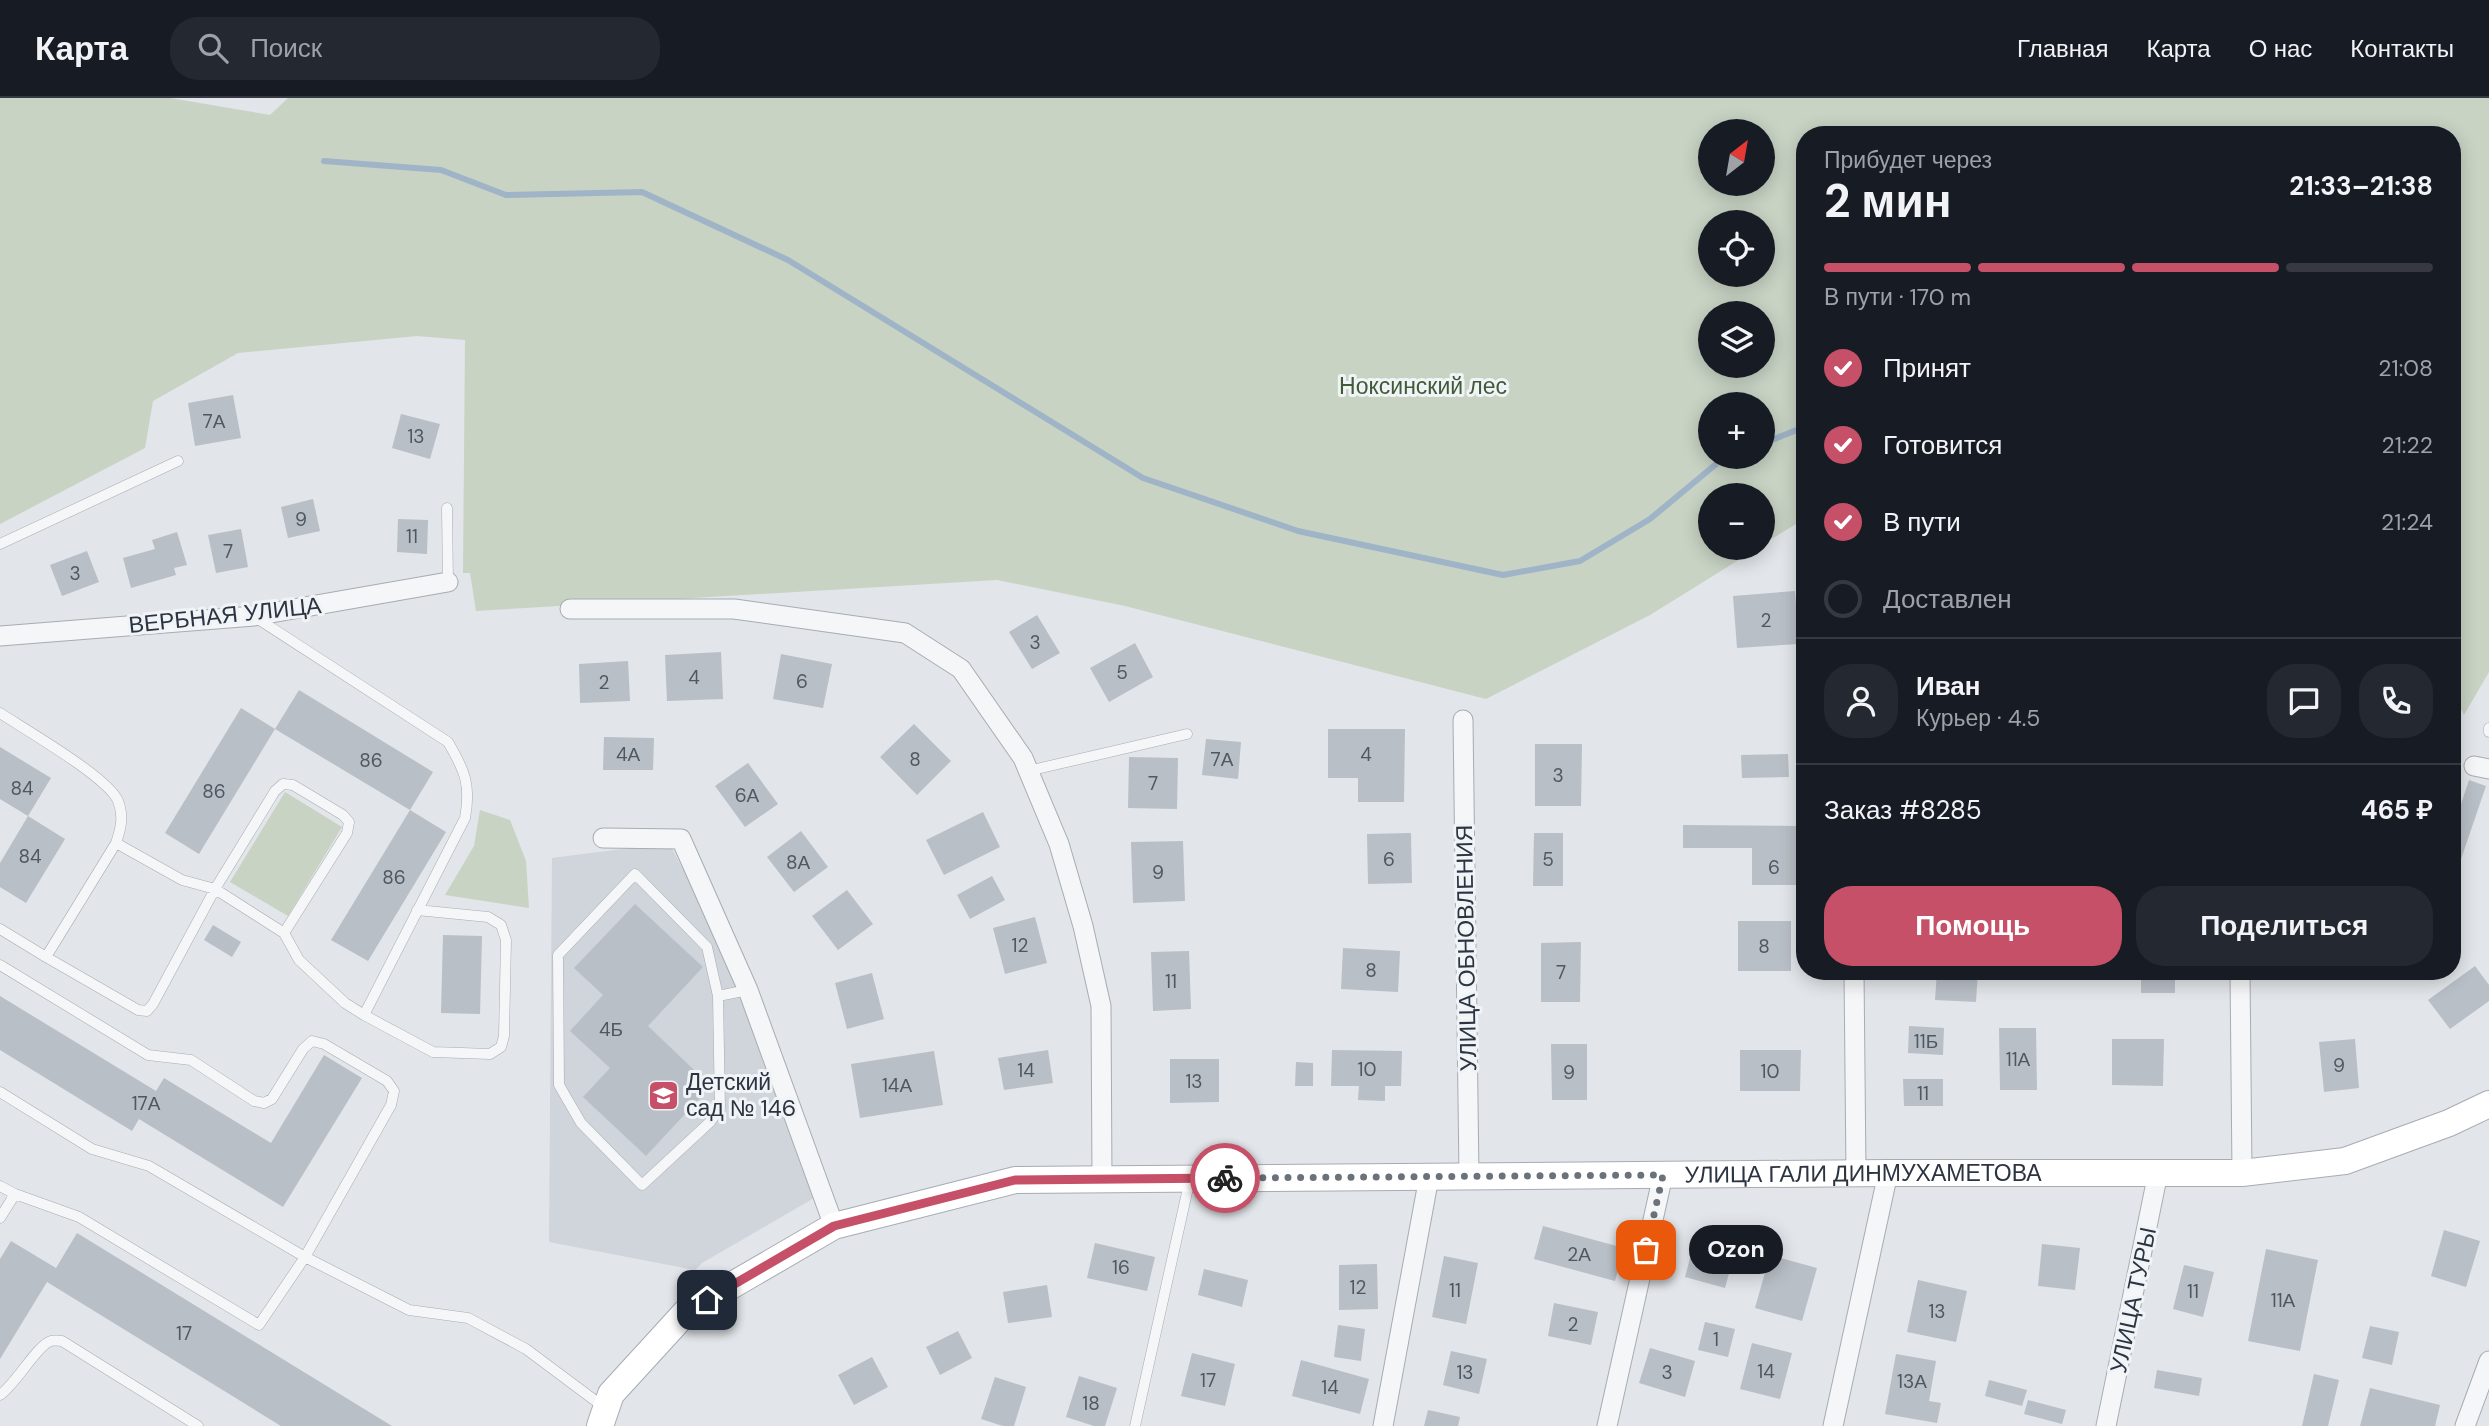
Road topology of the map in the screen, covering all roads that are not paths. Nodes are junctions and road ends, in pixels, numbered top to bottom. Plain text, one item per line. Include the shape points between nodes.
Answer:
1 (178, 461) dead end
2 (447, 508) dead end
3 (0, 544) edge
4 (448, 582) joint
5 (570, 609) dead end
6 (254, 616) junction
7 (0, 636) edge
8 (0, 713) edge
9 (1464, 720) dead end
10 (1187, 734) dead end
11 (1028, 771) junction
12 (603, 838) dead end
13 (116, 843) junction
14 (215, 889) junction
15 (417, 910) junction
16 (0, 929) edge
17 (284, 933) junction
18 (46, 957) junction
19 (0, 965) edge
20 (1854, 980) edge
21 (2240, 980) edge
22 (748, 990) junction
23 (718, 996) junction
24 (364, 1015) junction
25 (0, 1092) edge
26 (2489, 1104) edge
27 (1856, 1173) junction
28 (1888, 1173) junction
29 (2158, 1173) junction
30 (2242, 1173) junction
31 (1663, 1175) junction
32 (1469, 1176) junction
33 (1429, 1177) junction
34 (1190, 1178) junction
35 (1102, 1179) junction
36 (0, 1186) edge
37 (15, 1194) junction
38 (0, 1218) edge
39 (834, 1226) junction
40 (305, 1257) junction
41 (2489, 1361) edge
42 (0, 1395) edge
43 (603, 1418) edge
44 (198, 1426) edge
45 (1135, 1426) edge
46 (1383, 1426) edge
47 (1606, 1426) edge
48 (1833, 1426) edge
49 (2106, 1426) edge
50 (2466, 1426) edge

1 - 3 lane
2 - 4 lane
4 - 6 street, ВЕРБНАЯ УЛИЦА
5 - 11 street via 734,609 905,633 961,668
6 - 7 street, ВЕРБНАЯ УЛИЦА
6 - 15 lane via 448,742 465,769 466,818
8 - 13 lane via 102,782 117,799 122,824
9 - 32 street, УЛИЦА ОБНОВЛЕНИЯ
10 - 11 lane
11 - 35 street via 1059,844 1101,1006
12 - 22 street via 681,839
13 - 14 lane via 182,880
13 - 18 lane
14 - 17 lane
14 - 17 lane via 283,784 293,785 343,815 349,822 346,833
14 - 18 lane via 147,1011
15 - 24 lane
15 - 24 lane via 488,917 501,925 506,940 501,1047 490,1054 433,1052
16 - 18 lane
17 - 24 lane via 299,960
19 - 40 lane via 148,1055 191,1060 254,1101 272,1099 303,1049 313,1041 387,1081 394,1091 391,1105
20 - 27 street
21 - 30 street
22 - 23 lane
22 - 39 street
23 - 23 lane via 719,1108 710,1122 642,1185 581,1123 559,1084 558,955 635,874 707,947
25 - 40 lane via 92,1149 149,1166
26 - 30 street, УЛИЦА ГАЛИ ДИНМУХАМЕТОВА via 2345,1161
27 - 28 street, УЛИЦА ГАЛИ ДИНМУХАМЕТОВА
27 - 31 street, УЛИЦА ГАЛИ ДИНМУХАМЕТОВА
28 - 29 street, УЛИЦА ГАЛИ ДИНМУХАМЕТОВА
28 - 48 street
29 - 30 street, УЛИЦА ГАЛИ ДИНМУХАМЕТОВА
29 - 49 street, УЛИЦА ТУРЫ
31 - 32 street, УЛИЦА ГАЛИ ДИНМУХАМЕТОВА
31 - 47 street
32 - 33 street, УЛИЦА ГАЛИ ДИНМУХАМЕТОВА
33 - 34 street, УЛИЦА ГАЛИ ДИНМУХАМЕТОВА
33 - 46 street
34 - 35 street, УЛИЦА ГАЛИ ДИНМУХАМЕТОВА
34 - 45 lane
35 - 39 street, УЛИЦА ГАЛИ ДИНМУХАМЕТОВА via 1015,1180
36 - 37 lane
37 - 38 lane
37 - 40 lane via 79,1217 259,1325
39 - 43 street, УЛИЦА ГАЛИ ДИНМУХАМЕТОВА via 686,1312 611,1394
40 - 43 lane via 409,1310 468,1318 526,1349
41 - 50 street
42 - 44 lane via 43,1345 62,1341

